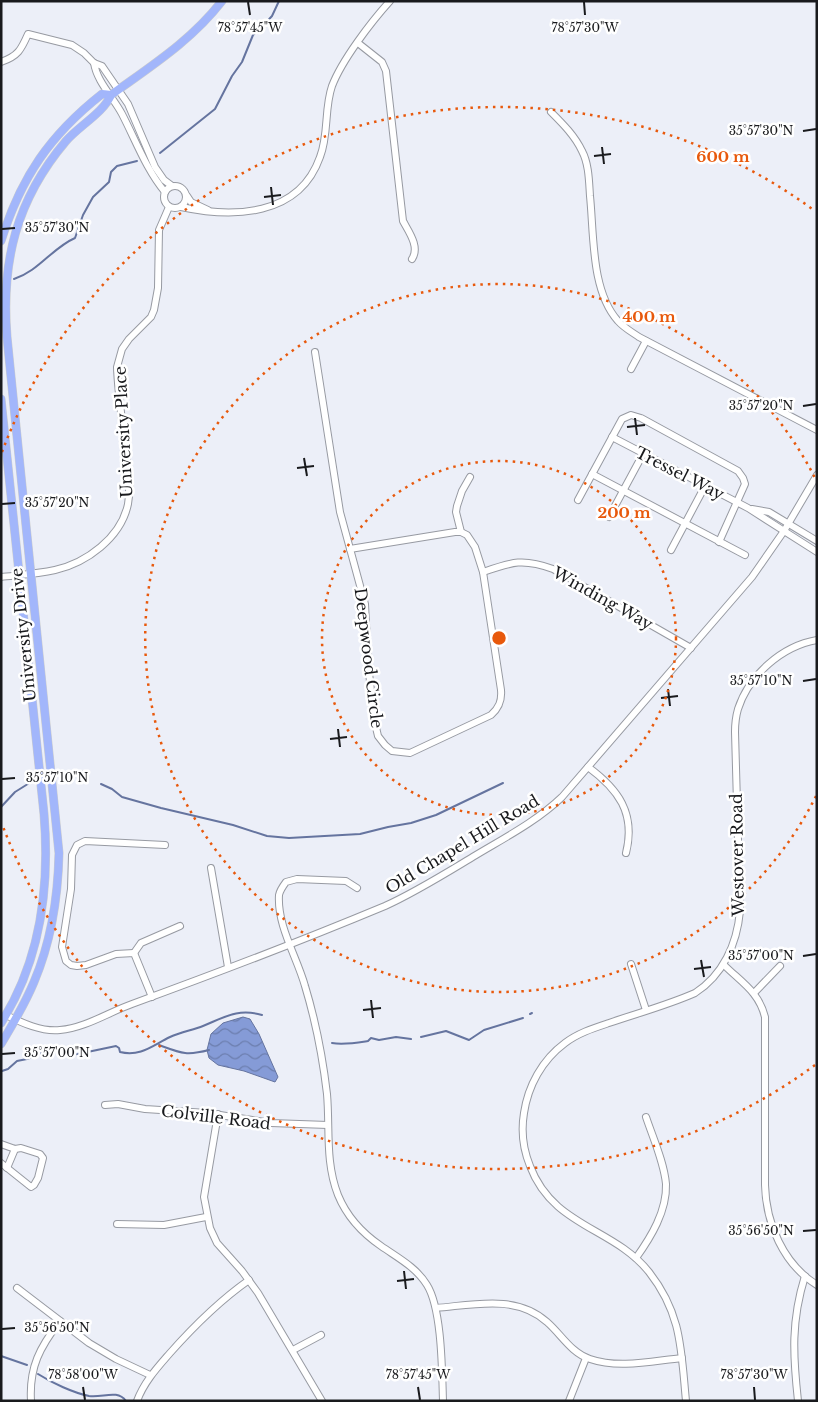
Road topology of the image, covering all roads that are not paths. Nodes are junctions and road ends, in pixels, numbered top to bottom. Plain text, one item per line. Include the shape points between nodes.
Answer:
1 (222, 1) edge
2 (390, 1) edge
3 (358, 43) junction
4 (1, 62) edge
5 (94, 63) junction
6 (119, 90) junction
7 (111, 95) junction
8 (551, 112) dead end
9 (172, 186) junction
10 (165, 192) junction
11 (187, 196) junction
12 (169, 206) junction
13 (181, 207) junction
14 (213, 212) junction
15 (1, 241) edge
16 (412, 260) dead end
17 (646, 341) junction
18 (314, 352) dead end
19 (631, 369) dead end
20 (1, 399) edge
21 (817, 430) edge
22 (3, 433) edge
23 (612, 437) junction
24 (643, 454) junction
25 (592, 474) junction
26 (817, 475) edge
27 (470, 477) dead end
28 (705, 486) junction
29 (624, 492) junction
30 (578, 500) dead end
31 (737, 502) junction
32 (748, 508) junction
33 (609, 517) dead end
34 (788, 523) junction
35 (685, 524) junction
36 (784, 530) junction
37 (461, 532) junction
38 (817, 541) edge
39 (719, 542) junction
40 (350, 549) junction
41 (671, 550) dead end
42 (817, 552) edge
43 (745, 555) dead end
44 (483, 572) junction
45 (31, 574) junction
46 (19, 575) junction
47 (1, 577) edge
48 (817, 640) edge
49 (691, 648) junction
50 (588, 767) junction
51 (165, 845) dead end
52 (626, 853) dead end
53 (211, 868) dead end
54 (357, 888) dead end
55 (180, 926) dead end
56 (289, 944) junction
57 (134, 953) junction
58 (631, 964) dead end
59 (724, 965) junction
60 (780, 966) dead end
61 (228, 968) junction
62 (754, 993) junction
63 (152, 997) junction
64 (646, 1010) junction
65 (6, 1016) junction
66 (15, 1020) junction
67 (1, 1023) edge
68 (1, 1044) edge
69 (105, 1105) dead end
70 (218, 1114) junction
71 (646, 1117) dead end
72 (328, 1125) junction
73 (1, 1144) edge
74 (15, 1149) junction
75 (4, 1166) edge
76 (206, 1217) junction
77 (117, 1224) dead end
78 (636, 1258) junction
79 (805, 1276) junction
80 (249, 1280) junction
81 (817, 1285) edge
82 (17, 1288) dead end
83 (436, 1308) junction
84 (60, 1321) junction
85 (321, 1335) dead end
86 (293, 1350) junction
87 (586, 1358) junction
88 (682, 1358) junction
89 (150, 1375) junction
90 (31, 1401) edge
91 (137, 1401) edge
92 (322, 1401) edge
93 (443, 1401) edge
94 (568, 1401) edge
95 (686, 1401) edge
96 (798, 1401) edge

1 - 6 main road, University Drive via 170,54
2 - 3 street
3 - 14 street via 332,88 322,151 308,181 278,204 249,211
3 - 16 street via 382,62 386,71 403,221 413,237 415,251
4 - 5 street via 16,56 28,34 72,46
5 - 6 street via 102,66
5 - 7 street via 95,73
6 - 7 main road, University Drive
6 - 9 street via 155,167
7 - 10 street via 152,175
7 - 15 main road, University Drive via 102,94 58,134 23,185
7 - 45 main road, University Drive via 107,104 69,138 34,187 19,223 9,260 5,294 7,338
8 - 17 street via 572,134 584,156 602,296 620,324
9 - 10 street
9 - 11 street via 182,188
10 - 12 street via 164,198
11 - 13 street
11 - 14 street via 191,202
12 - 13 street
12 - 45 street, University Place via 159,230 158,288 154,310 122,349 117,366 128,482 128,503 124,515 110,538 86,557 62,568
13 - 14 street
17 - 19 street
17 - 21 street
18 - 40 street, Deepwood Circle via 340,512
20 - 22 main road, University Drive
22 - 46 main road, University Drive
23 - 24 street, Tressel Way
23 - 25 street
23 - 31 street via 622,419 631,415 641,418 738,471 745,484
24 - 28 street, Tressel Way
24 - 29 street
25 - 29 street
25 - 30 street
26 - 34 street, Old Chapel Hill Road
27 - 37 street, Deepwood Circle via 456,512
28 - 31 street, Tressel Way
28 - 35 street
29 - 33 street
29 - 35 street
31 - 32 street, Tressel Way
31 - 39 street
32 - 34 street, Tressel Way via 769,512
32 - 36 street, Tressel Way
34 - 36 street, Old Chapel Hill Road
34 - 38 street, Tressel Way
35 - 39 street
35 - 41 street
36 - 42 street, Tressel Way
36 - 49 street, Old Chapel Hill Road via 752,577
37 - 40 street
37 - 44 street, Deepwood Circle via 475,547
39 - 43 street
40 - 44 street, Deepwood Circle via 365,604 370,682 378,736 388,748 402,753 414,752 491,715 500,705 501,690
44 - 49 street, Winding Way via 521,562 541,564
45 - 46 street, University Place
45 - 66 main road, University Drive via 57,830 58,874 53,916 42,960
46 - 47 street, University Place
46 - 65 main road, University Drive via 47,856 44,900 36,939 24,978
48 - 59 street, Westover Road via 795,646 774,660 752,683 739,707 735,732 740,911 738,928
49 - 50 street, Old Chapel Hill Road
50 - 52 street via 608,783 622,803 628,826
50 - 56 street, Old Chapel Hill Road via 549,809 415,891
51 - 57 street via 85,840 77,845 72,855 71,889 62,947 66,961 71,965 86,965 116,954
53 - 61 street
54 - 56 street via 346,882 315,879 297,878 286,882 279,894
55 - 57 street via 141,942
56 - 61 street, Old Chapel Hill Road
56 - 72 street via 306,988 314,1025 325,1078
57 - 63 street
58 - 64 street
59 - 62 street
59 - 64 street, Westover Road via 711,982 696,993
60 - 62 street
61 - 63 street, Old Chapel Hill Road
62 - 79 street via 763,1006 766,1028 767,1211 782,1247
63 - 66 street, Old Chapel Hill Road via 65,1030 49,1030
64 - 78 street, Westover Road via 587,1030 565,1042 537,1075 523,1119 527,1160 546,1194 564,1212
65 - 66 street, Old Chapel Hill Road
65 - 67 main road
66 - 68 main road
69 - 70 street, Colville Road
70 - 72 street, Colville Road via 271,1124
70 - 76 street via 205,1186
71 - 78 street via 666,1186 656,1225
72 - 83 street via 332,1178 347,1213 369,1238 421,1277
73 - 74 street
74 - 75 street
74 - 75 street via 42,1156 34,1185 31,1187
76 - 77 street via 164,1225
76 - 80 street via 217,1243
78 - 88 street, Westover Road via 657,1283 671,1309 679,1332
79 - 81 street
79 - 96 street via 794,1325
80 - 86 street
80 - 89 street via 213,1308
82 - 84 street
83 - 87 street via 499,1303 522,1307 537,1314
83 - 93 street
84 - 89 street via 104,1352
84 - 90 street via 36,1361
85 - 86 street
86 - 92 street
87 - 88 street via 620,1363
87 - 94 street
88 - 95 street, Westover Road
89 - 91 street

